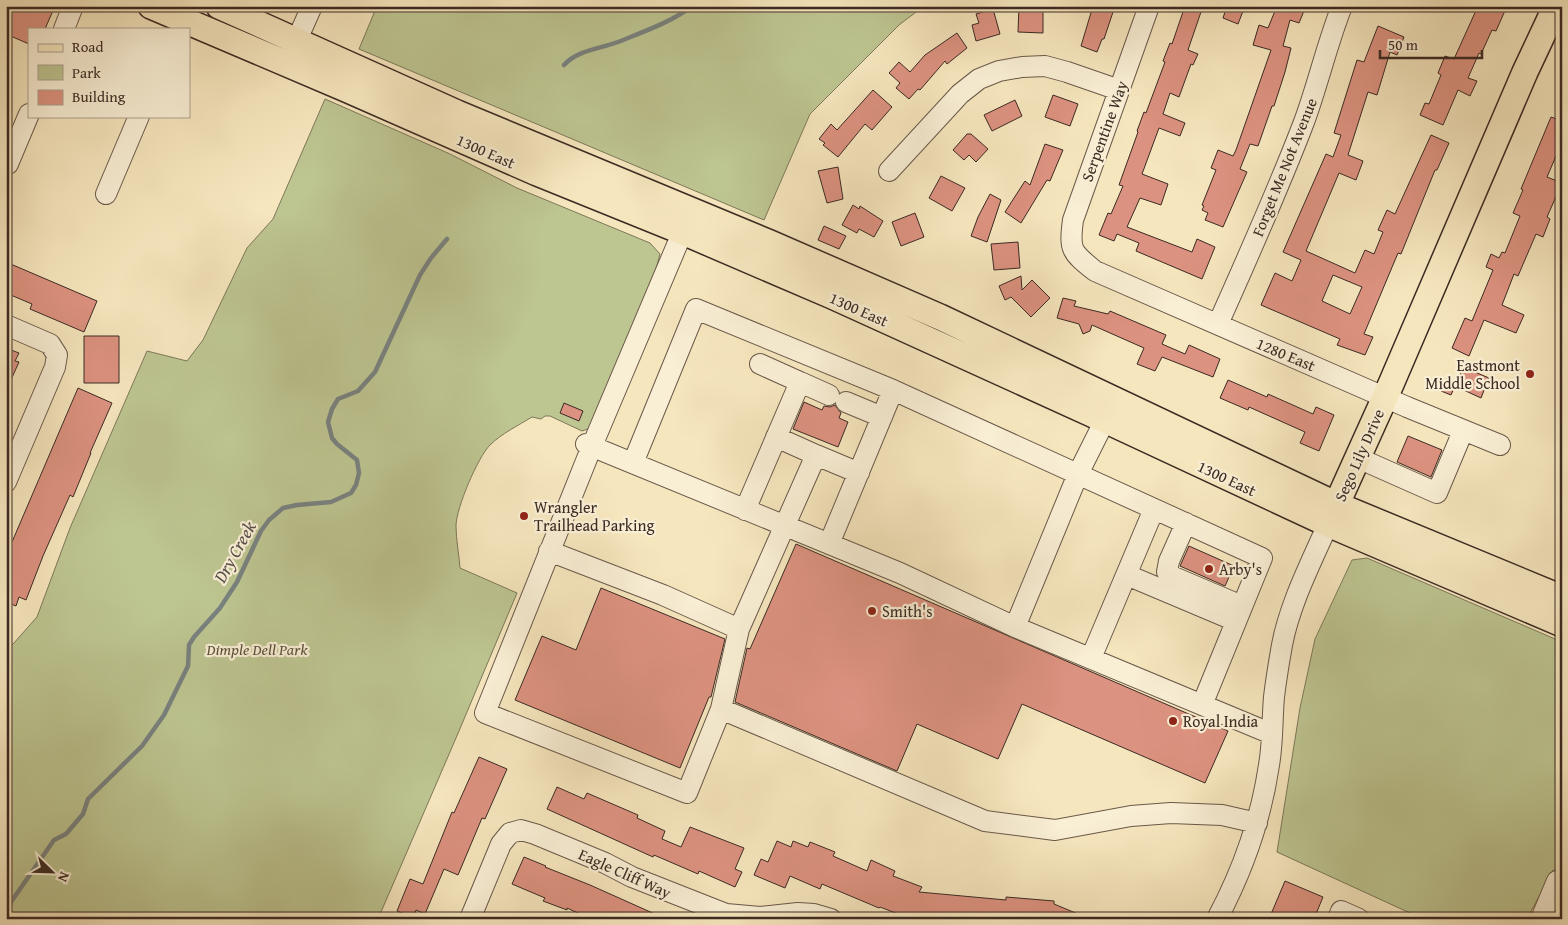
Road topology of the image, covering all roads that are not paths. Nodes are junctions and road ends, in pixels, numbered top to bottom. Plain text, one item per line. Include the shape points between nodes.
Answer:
1 (73, 6) edge
2 (151, 6) edge
3 (219, 6) edge
4 (312, 6) edge
5 (1149, 6) edge
6 (1342, 6) edge
7 (1556, 6) edge
8 (183, 18) edge
9 (64, 28) edge
10 (296, 42) junction
11 (1119, 90) junction
12 (28, 116) edge
13 (137, 118) edge
14 (6, 164) edge
15 (889, 171) dead end
16 (106, 194) dead end
17 (687, 221) junction
18 (1077, 256) joint
19 (1218, 324) junction
20 (6, 325) edge
21 (760, 364) dead end
22 (800, 382) junction
23 (893, 390) junction
24 (1386, 397) junction
25 (882, 417) junction
26 (1105, 420) junction
27 (1463, 431) junction
28 (1191, 436) junction
29 (776, 437) junction
30 (589, 445) junction
31 (1500, 445) dead end
32 (816, 455) junction
33 (1358, 458) junction
34 (633, 463) junction
35 (859, 473) junction
36 (1078, 474) junction
37 (6, 482) edge
38 (1154, 509) junction
39 (745, 510) junction
40 (1332, 515) junction
41 (1186, 524) junction
42 (786, 526) junction
43 (829, 544) junction
44 (549, 551) junction
45 (1127, 575) junction
46 (1562, 598) edge
47 (1239, 613) junction
48 (1562, 624) edge
49 (1015, 627) junction
50 (739, 629) junction
51 (1091, 658) junction
52 (1202, 704) junction
53 (721, 709) junction
54 (1272, 734) junction
55 (1257, 823) junction
56 (1562, 883) edge
57 (470, 919) edge
58 (831, 919) edge
59 (1217, 919) edge
60 (1338, 919) edge
61 (1359, 919) edge
62 (1541, 919) edge

1 - 9 street
2 - 8 main road, 1300 East
3 - 10 main road, 1300 East
4 - 10 street
5 - 11 street, Serpentine Way
6 - 19 street, Forget Me Not Avenue via 1293,149
7 - 24 main road, Sego Lily Drive
8 - 17 main road, 1300 East via 537,173
10 - 17 main road, 1300 East
11 - 15 street via 1045,66 1000,71 979,79 960,94
11 - 18 street, Serpentine Way via 1072,220 1070,243
12 - 14 street
13 - 16 street
17 - 26 main road, 1300 East via 832,296
17 - 28 main road, 1300 East via 940,317
17 - 30 street
18 - 19 street, 1280 East via 1095,270
19 - 24 street, 1280 East
20 - 37 street via 50,344 57,355 55,368
21 - 22 street
22 - 25 street
22 - 29 street
23 - 25 street
23 - 34 street via 696,309
23 - 36 street
24 - 27 street, 1280 East
24 - 33 main road, Sego Lily Drive
25 - 35 street
26 - 28 main road via 1120,416 1157,433
26 - 36 street
26 - 40 main road, 1300 East
27 - 31 street, 1280 East
27 - 33 street via 1437,493
28 - 40 main road, 1300 East
29 - 32 street
29 - 39 street
30 - 34 street
30 - 44 street
32 - 35 street
32 - 42 street
33 - 40 main road, Sego Lily Drive
34 - 39 street
35 - 43 street
36 - 38 street
36 - 49 street
38 - 41 street
38 - 45 street
39 - 42 street
40 - 46 main road, 1300 East
40 - 48 main road, 1300 East
40 - 54 street, Sego Lily Drive via 1292,610 1282,644
41 - 47 street via 1167,572
41 - 47 street via 1262,558
42 - 43 street
42 - 50 street
43 - 49 street
44 - 50 street via 664,595
44 - 53 street via 484,713 688,793
45 - 47 street
45 - 51 street
47 - 52 street
49 - 51 street
50 - 53 street
51 - 52 street
52 - 54 street
53 - 55 street via 986,821 1055,830 1131,816 1171,813 1222,815
54 - 55 street, Sego Lily Drive
55 - 59 street, Sego Lily Drive via 1246,858
56 - 62 street via 1557,881
57 - 58 street, Eagle Cliff Way via 502,844 510,833 521,830 726,914 760,917 798,913
60 - 61 street via 1341,911

